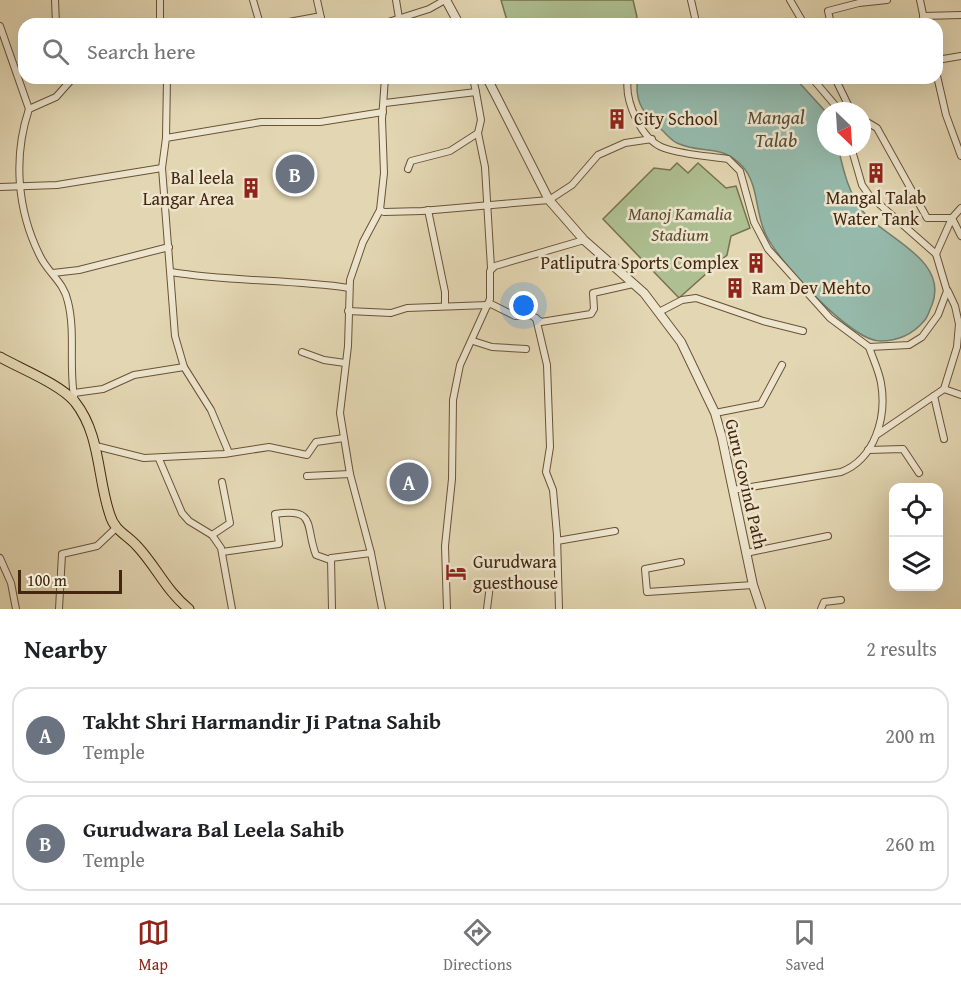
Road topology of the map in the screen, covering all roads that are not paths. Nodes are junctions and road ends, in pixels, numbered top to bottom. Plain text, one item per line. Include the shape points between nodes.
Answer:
1 (55, 0) edge
2 (160, 0) edge
3 (253, 0) edge
4 (317, 0) edge
5 (396, 0) edge
6 (446, 0) edge
7 (691, 0) edge
8 (790, 0) edge
9 (886, 0) edge
10 (920, 0) edge
11 (961, 15) edge
12 (923, 16) joint
13 (56, 18) edge
14 (160, 18) edge
15 (258, 18) edge
16 (321, 18) edge
17 (399, 18) joint
18 (456, 18) edge
19 (696, 18) edge
20 (800, 18) edge
21 (830, 18) edge
22 (0, 26) edge
23 (961, 56) edge
24 (943, 59) edge
25 (18, 78) edge
26 (20, 84) edge
27 (68, 84) edge
28 (167, 84) edge
29 (385, 84) edge
30 (474, 84) edge
31 (490, 84) edge
32 (627, 84) edge
33 (817, 84) edge
34 (838, 84) edge
35 (939, 84) edge
36 (476, 92) junction
37 (832, 102) edge
38 (847, 102) edge
39 (385, 103) junction
40 (29, 109) junction
41 (383, 112) junction
42 (871, 124) edge
43 (478, 133) junction
44 (166, 138) junction
45 (652, 139) junction
46 (959, 148) edge
47 (854, 156) edge
48 (961, 156) edge
49 (162, 168) junction
50 (408, 169) dead end
51 (0, 187) edge
52 (19, 187) junction
53 (549, 200) junction
54 (488, 205) junction
55 (961, 208) edge
56 (380, 210) junction
57 (428, 210) junction
58 (952, 218) junction
59 (961, 236) edge
60 (584, 240) junction
61 (169, 247) junction
62 (936, 254) junction
63 (491, 268) junction
64 (171, 272) junction
65 (53, 273) junction
66 (633, 284) junction
67 (349, 288) junction
68 (948, 291) junction
69 (489, 304) junction
70 (445, 305) junction
71 (348, 311) junction
72 (659, 312) junction
73 (536, 318) junction
74 (960, 323) edge
75 (803, 331) dead end
76 (473, 341) junction
77 (959, 343) edge
78 (869, 347) junction
79 (526, 349) dead end
80 (302, 352) dead end
81 (0, 357) edge
82 (345, 363) junction
83 (782, 365) dead end
84 (184, 367) junction
85 (944, 389) junction
86 (961, 395) edge
87 (934, 396) junction
88 (74, 398) junction
89 (715, 413) junction
90 (878, 434) junction
91 (344, 438) junction
92 (944, 439) dead end
93 (96, 446) junction
94 (868, 450) junction
95 (229, 453) junction
96 (159, 459) junction
97 (919, 473) dead end
98 (350, 474) junction
99 (307, 476) dead end
100 (222, 482) dead end
101 (733, 490) junction
102 (116, 528) junction
103 (615, 531) dead end
104 (212, 535) junction
105 (828, 536) dead end
106 (557, 541) junction
107 (222, 552) junction
108 (371, 553) junction
109 (746, 553) junction
110 (0, 558) edge
111 (330, 560) junction
112 (681, 561) dead end
113 (490, 585) dead end
114 (753, 585) junction
115 (841, 600) dead end
116 (16, 609) edge
117 (59, 609) edge
118 (189, 609) edge
119 (232, 609) edge
120 (332, 609) edge
121 (382, 609) edge
122 (447, 609) edge
123 (487, 609) edge
124 (559, 609) edge
125 (761, 609) edge
126 (821, 609) edge

1 - 13 street
2 - 14 street
3 - 15 street
4 - 16 street
5 - 17 street
6 - 17 street
6 - 18 street
7 - 19 street
8 - 20 street
9 - 21 street via 828,11
10 - 12 street
11 - 12 street
22 - 25 street
23 - 24 street
26 - 40 street
27 - 40 street via 56,97
28 - 44 street
29 - 39 street
30 - 36 street
31 - 53 street, Guru Govind Path
32 - 45 street via 629,108
33 - 37 street
34 - 38 street
35 - 46 street
36 - 39 street
36 - 43 street
39 - 41 street
40 - 52 street via 18,159
41 - 44 street via 320,122 261,122
41 - 56 street
42 - 58 street via 877,128 927,218
43 - 50 street via 450,151 411,161
43 - 54 street
44 - 49 street
45 - 53 street via 625,143 598,155 572,185
45 - 78 street via 662,147 728,159 735,164 754,222 768,249 831,318
46 - 48 street
47 - 62 street via 869,195
49 - 52 street via 57,185
49 - 61 street
51 - 52 street
52 - 65 street via 35,245 43,263
53 - 54 street
53 - 60 street, Guru Govind Path
54 - 57 street
54 - 63 street
55 - 58 street
56 - 57 street
56 - 67 street via 358,253
57 - 70 street
58 - 59 street
58 - 62 street
60 - 63 street
60 - 66 street, Guru Govind Path
61 - 64 street
61 - 65 street
62 - 68 street
63 - 69 street
64 - 67 street
64 - 84 street via 174,332
65 - 88 street via 69,304
66 - 72 street, Guru Govind Path
66 - 73 street via 593,293 591,314 544,322
67 - 71 street
68 - 74 street
68 - 78 street via 938,315 916,342
69 - 70 street
69 - 73 street via 515,316
69 - 76 street
70 - 71 street via 391,313
71 - 82 street
72 - 75 street via 682,300 696,298
72 - 89 street, Guru Govind Path via 681,342
73 - 106 street via 547,365 550,447 546,472 553,490
74 - 77 street
76 - 79 street via 492,347
76 - 122 street via 460,365 452,409 452,478 445,546
77 - 85 street
78 - 90 street via 882,385
80 - 82 street
81 - 88 main road
82 - 91 street via 340,413
83 - 89 street via 761,404
84 - 88 street via 141,373
84 - 95 street via 212,410
85 - 86 street
85 - 87 street
87 - 90 street
87 - 92 street
88 - 93 main road
89 - 101 street, Guru Govind Path
90 - 94 street
91 - 95 street via 316,442 308,456 269,447
91 - 98 street
93 - 96 street via 130,457
93 - 102 main road
94 - 97 street via 903,449
94 - 101 street via 841,472
95 - 96 street
96 - 104 street via 182,513
98 - 99 street
98 - 108 street
100 - 104 street via 230,523
101 - 109 street, Guru Govind Path
102 - 117 street via 97,546 62,554
102 - 118 main road via 136,545 174,596
103 - 106 street
104 - 107 street
105 - 109 street
106 - 124 street
107 - 111 street via 279,544 275,514 298,512 308,523 316,555
107 - 119 street
108 - 111 street
108 - 121 street
109 - 114 street, Guru Govind Path
110 - 116 street via 11,583
111 - 120 street
112 - 114 street via 647,566 647,592
113 - 123 street
114 - 125 street, Guru Govind Path
115 - 126 street via 824,602

